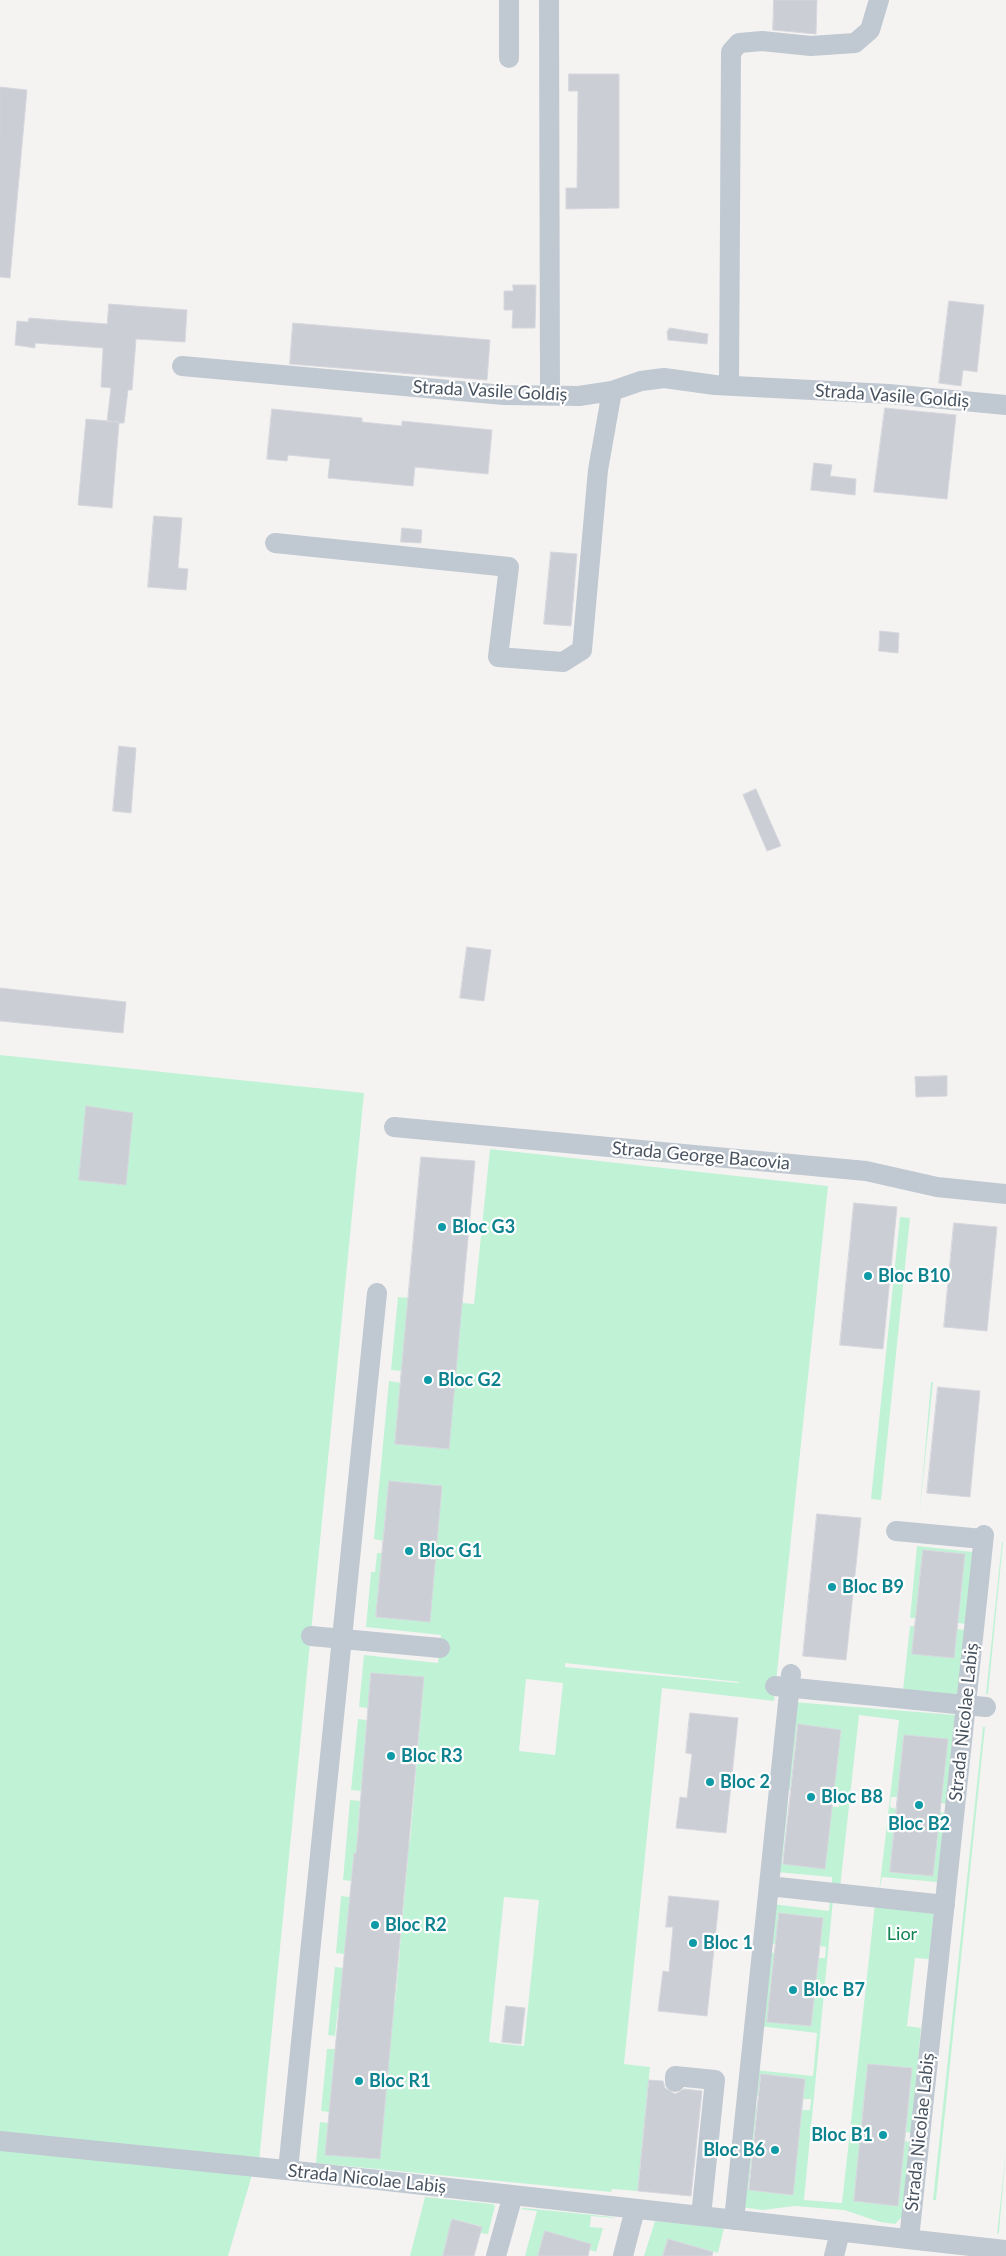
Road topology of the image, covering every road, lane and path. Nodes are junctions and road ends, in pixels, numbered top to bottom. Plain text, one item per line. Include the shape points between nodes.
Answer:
1 (509, 0) edge
2 (549, 0) edge
3 (879, 0) edge
4 (509, 58) dead end
5 (182, 366) dead end
6 (729, 385) junction
7 (612, 390) junction
8 (550, 396) junction
9 (1006, 405) edge
10 (275, 544) dead end
11 (394, 1127) dead end
12 (1006, 1194) edge
13 (377, 1293) dead end
14 (896, 1531) dead end
15 (311, 1636) dead end
16 (341, 1639) junction
17 (440, 1648) dead end
18 (966, 1705) junction
19 (986, 1707) dead end
20 (769, 1886) junction
21 (944, 1905) junction
22 (675, 2082) dead end
23 (0, 2140) edge
24 (288, 2170) junction
25 (513, 2196) junction
26 (635, 2209) junction
27 (701, 2216) junction
28 (734, 2220) junction
29 (840, 2232) junction
30 (909, 2239) junction
31 (1006, 2250) edge
32 (496, 2256) edge
33 (623, 2256) edge
34 (834, 2256) edge

1 - 4 street
2 - 8 street
3 - 6 street via 870,30 855,43 811,46 762,41 739,43 731,52
5 - 8 street, Strada Vasile Goldiș via 504,396
6 - 7 street, Strada Vasile Goldiș via 664,378
6 - 9 street, Strada Vasile Goldiș via 889,394
7 - 8 street, Strada Vasile Goldiș via 579,396
7 - 10 street via 598,470 582,650 563,662 498,657 509,567
11 - 12 street, Strada George Bacovia via 866,1172 937,1187
13 - 16 street
14 - 18 street, Strada Nicolae Labiș via 983,1537
15 - 16 street
16 - 17 street
16 - 24 street
18 - 19 street
18 - 20 street via 785,1683
18 - 21 street, Strada Nicolae Labiș
20 - 21 street
20 - 28 street
21 - 30 street, Strada Nicolae Labiș
22 - 27 street via 676,2076 715,2080
23 - 24 street, Strada Nicolae Labiș
24 - 25 street, Strada Nicolae Labiș
25 - 26 street, Strada Nicolae Labiș
25 - 32 street
26 - 27 street, Strada Nicolae Labiș
26 - 33 street
27 - 28 street, Strada Nicolae Labiș
28 - 29 street, Strada Nicolae Labiș
29 - 30 street, Strada Nicolae Labiș
29 - 34 street
30 - 31 street, Strada Nicolae Labiș

